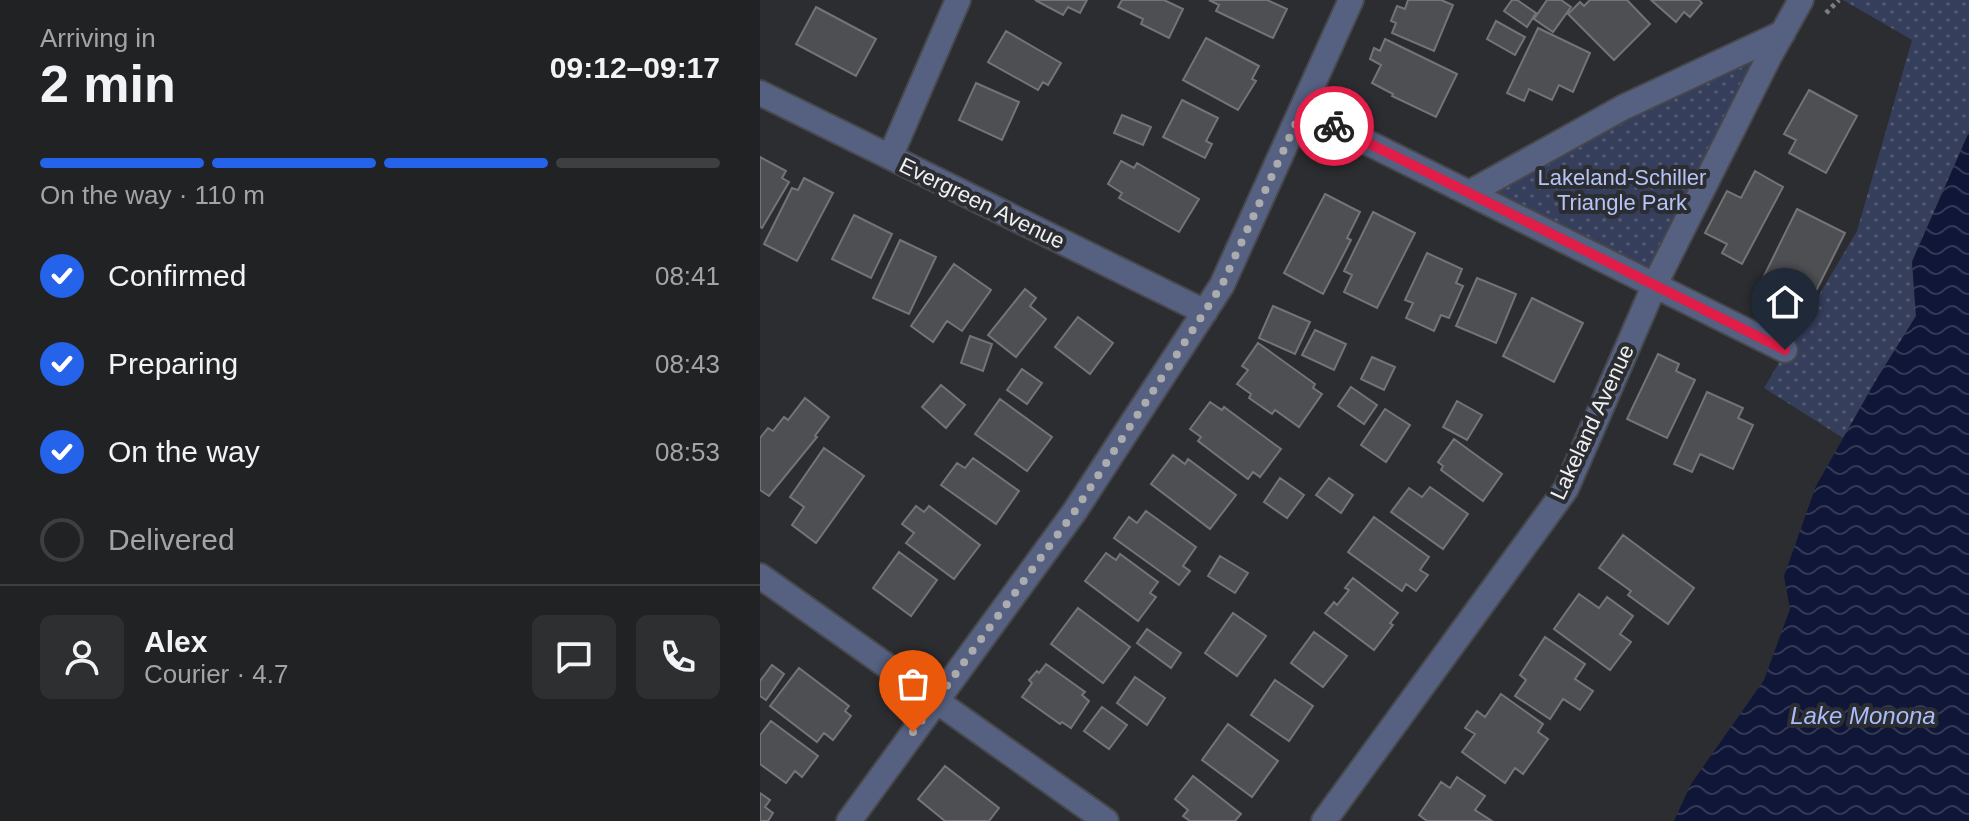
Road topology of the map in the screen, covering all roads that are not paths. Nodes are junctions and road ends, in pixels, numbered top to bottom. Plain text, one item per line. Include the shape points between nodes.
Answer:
1 (958, 0) edge
2 (1351, 0) edge
3 (1801, 0) edge
4 (1783, 33) junction
5 (760, 93) edge
6 (1302, 110) junction
7 (890, 157) junction
8 (1469, 193) junction
9 (1655, 284) junction
10 (1205, 312) junction
11 (1785, 350) dead end
12 (760, 576) edge
13 (937, 700) junction
14 (849, 821) edge
15 (1106, 821) edge
16 (1324, 821) edge

1 - 7 street
2 - 6 street
3 - 4 street, Lakeland Avenue
4 - 8 street via 1624,107
4 - 9 street, Lakeland Avenue
5 - 7 street, Evergreen Avenue
6 - 8 street
6 - 10 street
7 - 10 street, Evergreen Avenue
8 - 9 street
9 - 11 street
9 - 16 street, Lakeland Avenue via 1566,489
10 - 13 street via 1075,511
12 - 13 street
13 - 14 street
13 - 15 street

